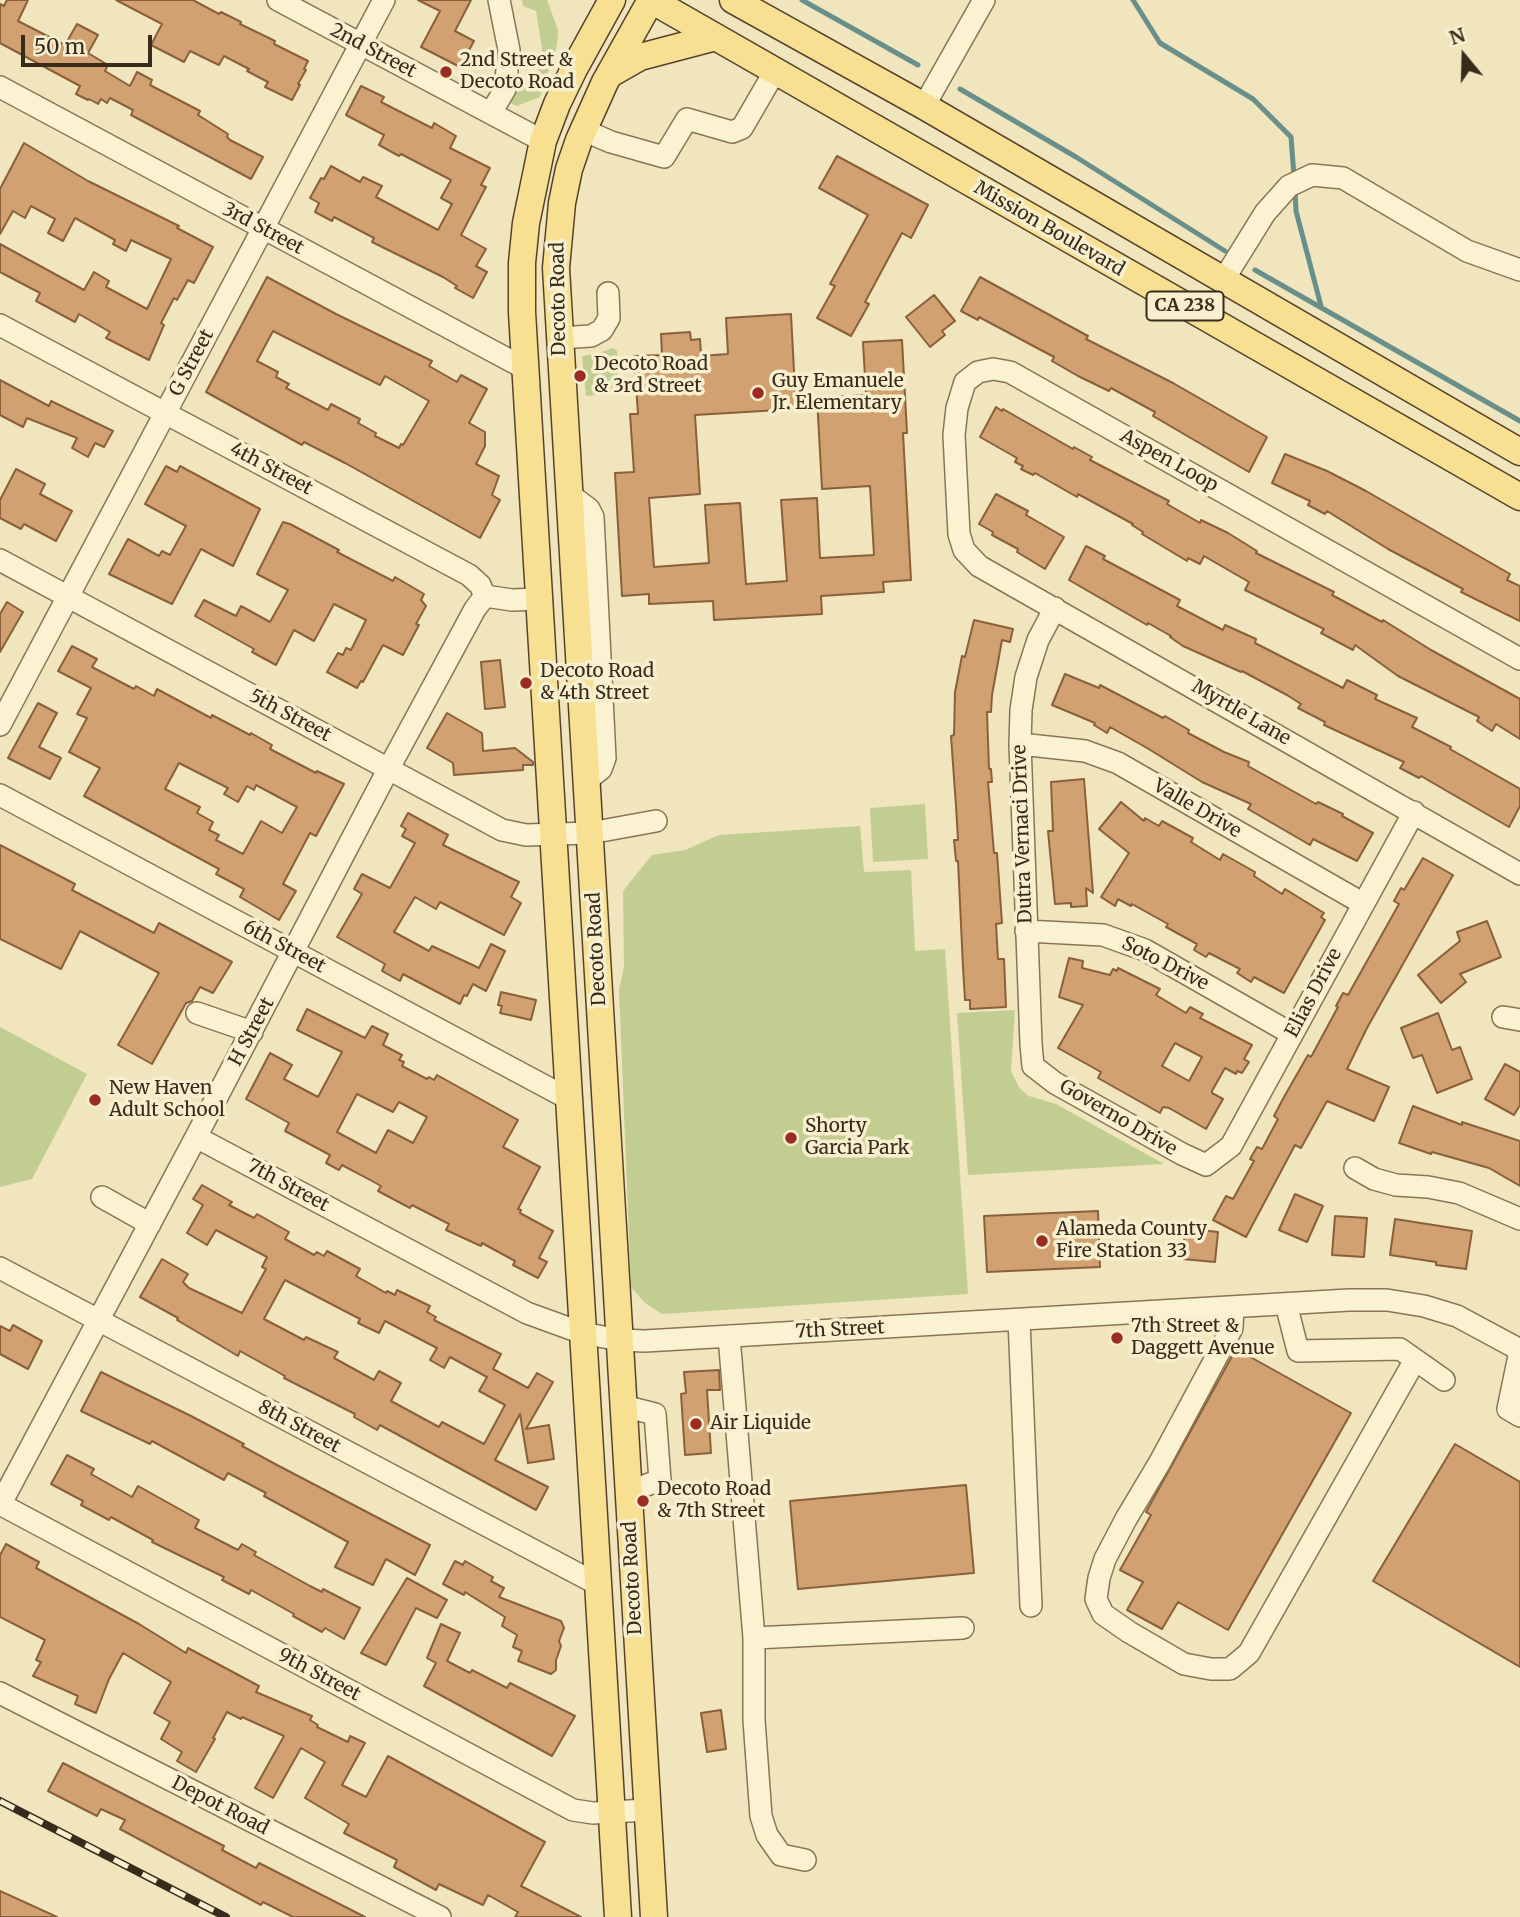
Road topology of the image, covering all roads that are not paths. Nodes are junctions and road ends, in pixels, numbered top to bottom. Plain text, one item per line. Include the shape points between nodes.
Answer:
1 (278, 0) edge
2 (384, 0) edge
3 (499, 0) edge
4 (611, 0) edge
5 (651, 0) edge
6 (733, 0) edge
7 (984, 0) edge
8 (716, 37) junction
9 (361, 44) junction
10 (775, 71) junction
11 (610, 74) junction
12 (0, 87) edge
13 (924, 106) junction
14 (491, 113) junction
15 (583, 130) junction
16 (543, 141) junction
17 (263, 229) junction
18 (1520, 270) edge
19 (1224, 279) junction
20 (608, 293) dead end
21 (0, 326) edge
22 (559, 338) junction
23 (526, 369) junction
24 (166, 412) junction
25 (1520, 452) edge
26 (1520, 497) edge
27 (964, 550) joint
28 (0, 560) edge
29 (485, 596) junction
30 (68, 597) junction
31 (541, 598) junction
32 (1055, 608) junction
33 (1520, 659) edge
34 (0, 725) edge
35 (1020, 744) junction
36 (389, 768) junction
37 (0, 795) edge
38 (1414, 812) junction
39 (656, 821) dead end
40 (590, 833) junction
41 (554, 834) junction
42 (1520, 874) edge
43 (1362, 903) junction
44 (1026, 931) junction
45 (293, 952) junction
46 (197, 1013) dead end
47 (252, 1032) junction
48 (1292, 1034) junction
49 (1034, 1066) joint
50 (569, 1099) junction
51 (196, 1137) junction
52 (1206, 1165) joint
53 (1355, 1168) dead end
54 (103, 1197) dead end
55 (1520, 1219) edge
56 (150, 1224) junction
57 (0, 1268) edge
58 (1286, 1304) junction
59 (1233, 1307) junction
60 (98, 1320) junction
61 (1019, 1320) junction
62 (582, 1333) junction
63 (729, 1336) junction
64 (620, 1340) junction
65 (1520, 1350) edge
66 (1415, 1360) junction
67 (1444, 1380) dead end
68 (1520, 1416) edge
69 (0, 1505) edge
70 (599, 1585) junction
71 (1031, 1606) dead end
72 (963, 1628) dead end
73 (754, 1638) junction
74 (0, 1693) edge
75 (647, 1810) junction
76 (612, 1812) junction
77 (805, 1860) dead end
78 (440, 1917) edge
79 (618, 1917) edge
80 (653, 1917) edge

1 - 9 street, 2nd Street
2 - 9 street, G Street
3 - 14 street via 509,50 505,89
4 - 16 main road, Decoto Road via 573,69
5 - 8 main road, Mission Boulevard / CA 238
5 - 11 main road, Decoto Road
6 - 13 main road, CA 238
7 - 13 street
8 - 10 main road, Mission Boulevard / CA 238
8 - 11 main road via 640,57
9 - 14 street, 2nd Street
9 - 17 street, G Street
10 - 15 street via 742,128 732,132 687,119 664,157
10 - 26 main road, Mission Boulevard / CA 238
11 - 15 main road, Decoto Road
12 - 17 street, 3rd Street
13 - 19 main road, CA 238
14 - 16 street, 2nd Street
15 - 22 main road, Decoto Road via 569,169 558,235
16 - 23 main road, Decoto Road via 522,263
17 - 23 street, 3rd Street
17 - 24 street, G Street
18 - 19 street via 1467,251 1343,178 1312,175 1289,186 1265,212
19 - 25 main road, CA 238
20 - 22 street via 609,318 602,330
21 - 24 street, 4th Street
22 - 40 main road, Decoto Road
23 - 31 main road, Decoto Road
24 - 29 street, 4th Street via 469,575
24 - 30 street, G Street
27 - 32 street, Myrtle Lane via 979,566
27 - 33 street, Aspen Loop via 958,534 957,408 965,382 978,372 1010,372
28 - 30 street, 5th Street
29 - 31 street
29 - 36 street, H Street
30 - 34 street, G Street
30 - 36 street, 5th Street
31 - 41 main road, Decoto Road
32 - 35 street, Dutra Vernaci Drive via 1026,677
32 - 38 street, Myrtle Lane
35 - 43 street, Valle Drive via 1085,751 1118,763
35 - 44 street, Dutra Vernaci Drive
36 - 41 street, 5th Street via 502,830
36 - 45 street, H Street
37 - 45 street, 6th Street
38 - 42 street, Myrtle Lane
38 - 43 street, Elias Drive
39 - 40 street, 5th Street
40 - 41 street, 5th Street
40 - 64 main road, Decoto Road
41 - 50 main road, Decoto Road
43 - 48 street, Elias Drive
44 - 48 street, Soto Drive via 1103,935 1145,950
44 - 49 street, Dutra Vernaci Drive
45 - 47 street, H Street
45 - 50 street, 6th Street
46 - 47 street
47 - 51 street, H Street
48 - 52 street, Elias Drive via 1231,1146
49 - 52 street, Governo Drive via 1055,1083
50 - 62 main road, Decoto Road
51 - 56 street, H Street
51 - 62 street, 7th Street via 527,1313
53 - 55 street via 1396,1185 1459,1193
54 - 56 street
56 - 60 street, H Street
57 - 60 street, 8th Street
58 - 59 street, 7th Street
58 - 65 street, 7th Street via 1387,1300 1424,1306 1457,1316
58 - 66 street via 1298,1351 1400,1349
59 - 61 street, 7th Street
59 - 66 street via 1232,1328 1105,1559 1096,1599 1103,1614 1184,1664 1230,1669 1249,1653
60 - 69 street, H Street
60 - 70 street, 8th Street
61 - 63 street, 7th Street
61 - 71 street
62 - 64 street, 7th Street
62 - 70 main road, Decoto Road
63 - 64 street, 7th Street
63 - 73 street
64 - 75 main road, Decoto Road
65 - 68 street via 1508,1409
66 - 67 street
69 - 76 street, 9th Street via 573,1810
70 - 76 main road, Decoto Road
72 - 73 street
73 - 77 street via 761,1816 781,1855
74 - 78 street, Depot Road
75 - 76 street, 9th Street
75 - 80 main road, Decoto Road
76 - 79 main road, Decoto Road

